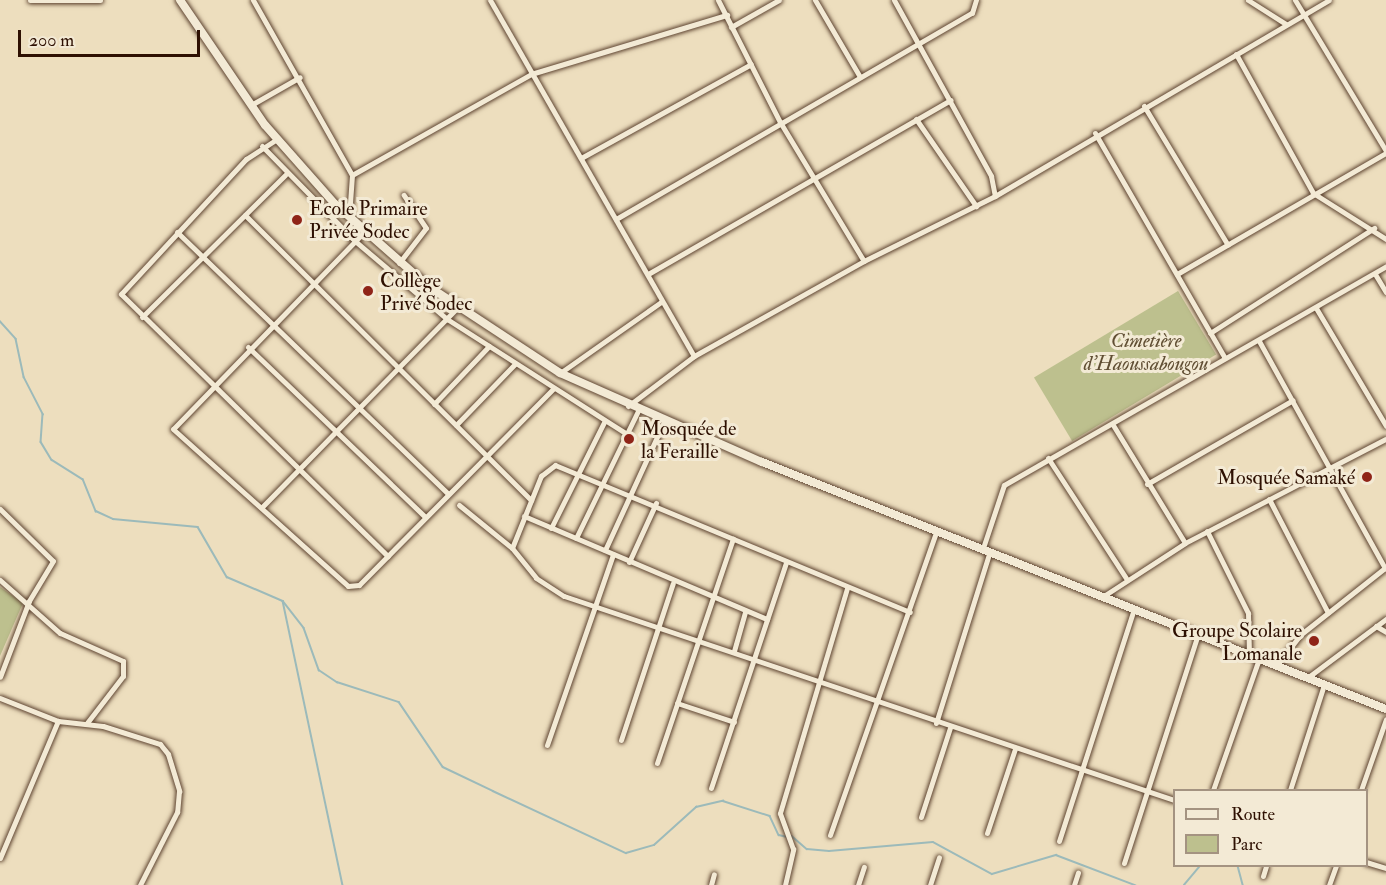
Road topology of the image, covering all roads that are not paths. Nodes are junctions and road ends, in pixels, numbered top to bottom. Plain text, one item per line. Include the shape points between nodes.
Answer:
1 (30, 0) edge
2 (100, 0) edge
3 (180, 0) edge
4 (254, 0) edge
5 (490, 0) edge
6 (718, 0) edge
7 (779, 0) edge
8 (815, 0) edge
9 (894, 0) edge
10 (976, 0) edge
11 (1248, 0) edge
12 (1294, 0) edge
13 (1329, 0) edge
14 (727, 15) junction
15 (1303, 15) junction
16 (1286, 24) junction
17 (731, 27) junction
18 (920, 45) junction
19 (1236, 54) junction
20 (751, 64) junction
21 (531, 74) junction
22 (300, 77) junction
23 (860, 77) junction
24 (950, 100) junction
25 (251, 105) junction
26 (1144, 105) junction
27 (916, 120) junction
28 (780, 122) junction
29 (1095, 133) junction
30 (277, 139) junction
31 (262, 146) junction
32 (1386, 152) edge
33 (581, 158) junction
34 (285, 175) junction
35 (352, 175) junction
36 (816, 177) junction
37 (1313, 193) junction
38 (404, 195) dead end
39 (995, 196) junction
40 (976, 206) junction
41 (245, 215) junction
42 (349, 218) junction
43 (616, 219) junction
44 (1374, 228) junction
45 (177, 232) junction
46 (364, 232) junction
47 (1386, 239) edge
48 (355, 241) junction
49 (1228, 246) junction
50 (202, 256) junction
51 (864, 261) junction
52 (399, 263) junction
53 (1386, 266) edge
54 (648, 274) junction
55 (1177, 274) junction
56 (1375, 274) junction
57 (312, 282) junction
58 (1386, 292) edge
59 (661, 302) junction
60 (457, 308) junction
61 (1316, 308) junction
62 (142, 316) junction
63 (447, 319) junction
64 (271, 323) junction
65 (1210, 333) junction
66 (1259, 341) junction
67 (489, 346) junction
68 (248, 347) junction
69 (694, 356) junction
70 (1224, 356) junction
71 (515, 364) junction
72 (399, 369) junction
73 (561, 373) junction
74 (212, 385) junction
75 (553, 388) junction
76 (1293, 400) junction
77 (434, 404) junction
78 (627, 407) junction
79 (360, 408) junction
80 (638, 411) junction
81 (604, 422) junction
82 (664, 422) junction
83 (1113, 424) junction
84 (456, 425) junction
85 (1386, 426) edge
86 (338, 432) junction
87 (625, 433) junction
88 (1386, 439) edge
89 (486, 455) junction
90 (1048, 458) junction
91 (1332, 467) junction
92 (300, 470) junction
93 (579, 471) junction
94 (603, 481) junction
95 (1147, 484) junction
96 (630, 493) junction
97 (448, 494) junction
98 (1269, 499) junction
99 (531, 500) junction
100 (656, 503) junction
101 (459, 505) dead end
102 (262, 507) junction
103 (0, 509) edge
104 (524, 516) junction
105 (425, 517) junction
106 (551, 528) junction
107 (937, 530) junction
108 (1207, 531) junction
109 (576, 538) junction
110 (732, 539) junction
111 (1185, 543) junction
112 (512, 548) junction
113 (605, 550) junction
114 (986, 550) junction
115 (613, 554) junction
116 (388, 556) junction
117 (629, 562) junction
118 (786, 563) junction
119 (1386, 568) edge
120 (1126, 578) junction
121 (0, 580) edge
122 (673, 583) junction
123 (848, 588) junction
124 (709, 597) junction
125 (1102, 597) junction
126 (29, 601) junction
127 (595, 607) junction
128 (1134, 609) junction
129 (745, 612) junction
130 (910, 612) junction
131 (1328, 613) junction
132 (767, 619) junction
133 (1386, 619) edge
134 (1376, 626) junction
135 (658, 627) junction
136 (1386, 632) edge
137 (1198, 634) junction
138 (695, 639) junction
139 (734, 651) junction
140 (1248, 655) junction
141 (755, 658) junction
142 (1259, 659) junction
143 (1276, 666) junction
144 (0, 677) edge
145 (1307, 678) junction
146 (819, 679) junction
147 (1324, 685) junction
148 (0, 698) edge
149 (877, 700) junction
150 (678, 703) junction
151 (1386, 709) edge
152 (1386, 719) edge
153 (58, 721) junction
154 (734, 722) junction
155 (87, 723) junction
156 (936, 723) junction
157 (950, 728) junction
158 (621, 740) dead end
159 (547, 745) dead end
160 (1015, 749) junction
161 (657, 763) dead end
162 (1082, 770) junction
163 (711, 788) dead end
164 (1213, 789) edge
165 (1290, 789) edge
166 (1361, 789) edge
167 (1146, 790) junction
168 (1173, 800) edge
169 (921, 817) dead end
170 (987, 832) dead end
171 (830, 834) dead end
172 (1059, 841) dead end
173 (939, 857) dead end
174 (0, 858) edge
175 (1124, 863) dead end
176 (1368, 863) edge
177 (864, 867) dead end
178 (1266, 867) edge
179 (1336, 867) edge
180 (1386, 868) edge
181 (1078, 873) dead end
182 (714, 874) dead end
183 (1263, 876) dead end
184 (140, 885) edge
185 (711, 885) edge
186 (785, 885) edge
187 (858, 885) edge
188 (930, 885) edge
189 (1074, 885) edge
190 (1329, 885) edge

1 - 2 street
3 - 25 street
4 - 22 street
5 - 21 street
6 - 14 street
7 - 17 street
8 - 23 street
9 - 18 street
10 - 18 street via 972,13
11 - 16 street
12 - 15 street
13 - 15 street
14 - 17 street
14 - 21 street
15 - 16 street
15 - 32 street
16 - 19 street
17 - 20 street
18 - 23 street
18 - 24 street
19 - 26 street
19 - 37 street
20 - 28 street
20 - 33 street
21 - 33 street
21 - 35 street
22 - 25 street
22 - 35 street
23 - 28 street
24 - 27 street
24 - 39 street via 991,176
25 - 30 street
26 - 29 street
26 - 49 street
27 - 36 street
27 - 40 street
28 - 36 street
28 - 43 street
29 - 39 street
29 - 55 street
30 - 31 street
30 - 42 street
31 - 34 street
31 - 45 street
32 - 37 street
33 - 43 street
34 - 41 street
34 - 48 street
35 - 42 street
36 - 51 street
36 - 54 street
37 - 44 street
37 - 49 street
38 - 52 street via 426,228
39 - 40 street
40 - 51 street
41 - 50 street
41 - 57 street
42 - 46 street
43 - 54 street
44 - 47 street
44 - 65 street
45 - 50 street
45 - 62 street via 122,290
46 - 48 street
46 - 52 street
48 - 57 street
48 - 63 street
49 - 55 street
50 - 62 street
50 - 64 street
51 - 69 street
52 - 60 street
53 - 56 street
54 - 59 street
55 - 65 street
56 - 58 street
56 - 61 street
57 - 64 street
57 - 72 street
59 - 69 street
59 - 73 street
60 - 63 street
60 - 73 street
61 - 66 street
61 - 85 street
62 - 74 street
63 - 67 street
63 - 72 street
64 - 68 street
64 - 79 street
65 - 70 street
66 - 70 street
66 - 76 street
67 - 71 street
67 - 77 street
68 - 74 street
68 - 86 street
69 - 78 street
70 - 83 street
71 - 75 street
71 - 84 street
72 - 77 street
72 - 79 street
73 - 78 street
74 - 92 street
74 - 102 street via 174,425 174,433
75 - 81 street
75 - 89 street
76 - 91 street
76 - 95 street
77 - 84 street
78 - 80 street
79 - 86 street
79 - 97 street
80 - 82 street
80 - 87 street
81 - 87 street
81 - 93 street
82 - 96 street
82 - 107 street
83 - 90 street
83 - 95 street
84 - 89 street
86 - 92 street
86 - 105 street
87 - 94 street
88 - 91 street
89 - 97 street
89 - 99 street
90 - 114 street via 1004,485
90 - 120 street
91 - 98 street
91 - 119 street
92 - 102 street
92 - 116 street
93 - 94 street
93 - 99 street via 550,466
93 - 106 street
94 - 96 street
94 - 109 street
95 - 111 street
96 - 100 street
96 - 113 street
97 - 105 street
98 - 108 street
98 - 131 street
99 - 104 street
100 - 110 street
100 - 117 street
101 - 112 street
102 - 116 street via 348,586 359,585
103 - 126 street via 52,556 52,567
104 - 106 street
104 - 112 street
105 - 116 street
106 - 109 street
107 - 114 street
107 - 130 street
108 - 111 street
108 - 140 street via 1248,613
109 - 113 street
110 - 118 street
110 - 124 street
111 - 120 street
112 - 127 street via 536,578
113 - 115 street
114 - 125 street
114 - 156 street
115 - 117 street
115 - 127 street
117 - 122 street
118 - 123 street
118 - 132 street
119 - 131 street
120 - 125 street
121 - 126 street
122 - 124 street
122 - 135 street
123 - 130 street
123 - 146 street
124 - 129 street
124 - 138 street
125 - 128 street
126 - 144 street
126 - 155 street via 60,633 123,661 123,676
127 - 135 street
127 - 159 street
128 - 137 street
128 - 162 street
129 - 132 street
129 - 139 street
130 - 149 street
131 - 143 street
132 - 141 street
133 - 134 street
134 - 136 street
134 - 145 street
135 - 138 street
135 - 158 street
137 - 140 street
137 - 167 street
138 - 139 street
138 - 150 street
139 - 141 street
140 - 142 street
141 - 146 street
141 - 154 street
142 - 143 street
142 - 164 street
143 - 145 street
145 - 147 street
146 - 149 street
146 - 186 street via 779,819 794,849
147 - 151 street
147 - 165 street
148 - 153 street
149 - 156 street
149 - 171 street
150 - 154 street
150 - 161 street
152 - 166 street
153 - 155 street
153 - 174 street
154 - 163 street
155 - 184 street via 160,744 168,754 179,791 177,812
156 - 157 street
157 - 160 street
157 - 169 street
160 - 162 street
160 - 170 street
162 - 167 street
162 - 172 street
167 - 168 street
167 - 175 street
173 - 188 street
176 - 180 street
177 - 187 street
178 - 183 street
179 - 190 street
181 - 189 street
182 - 185 street

